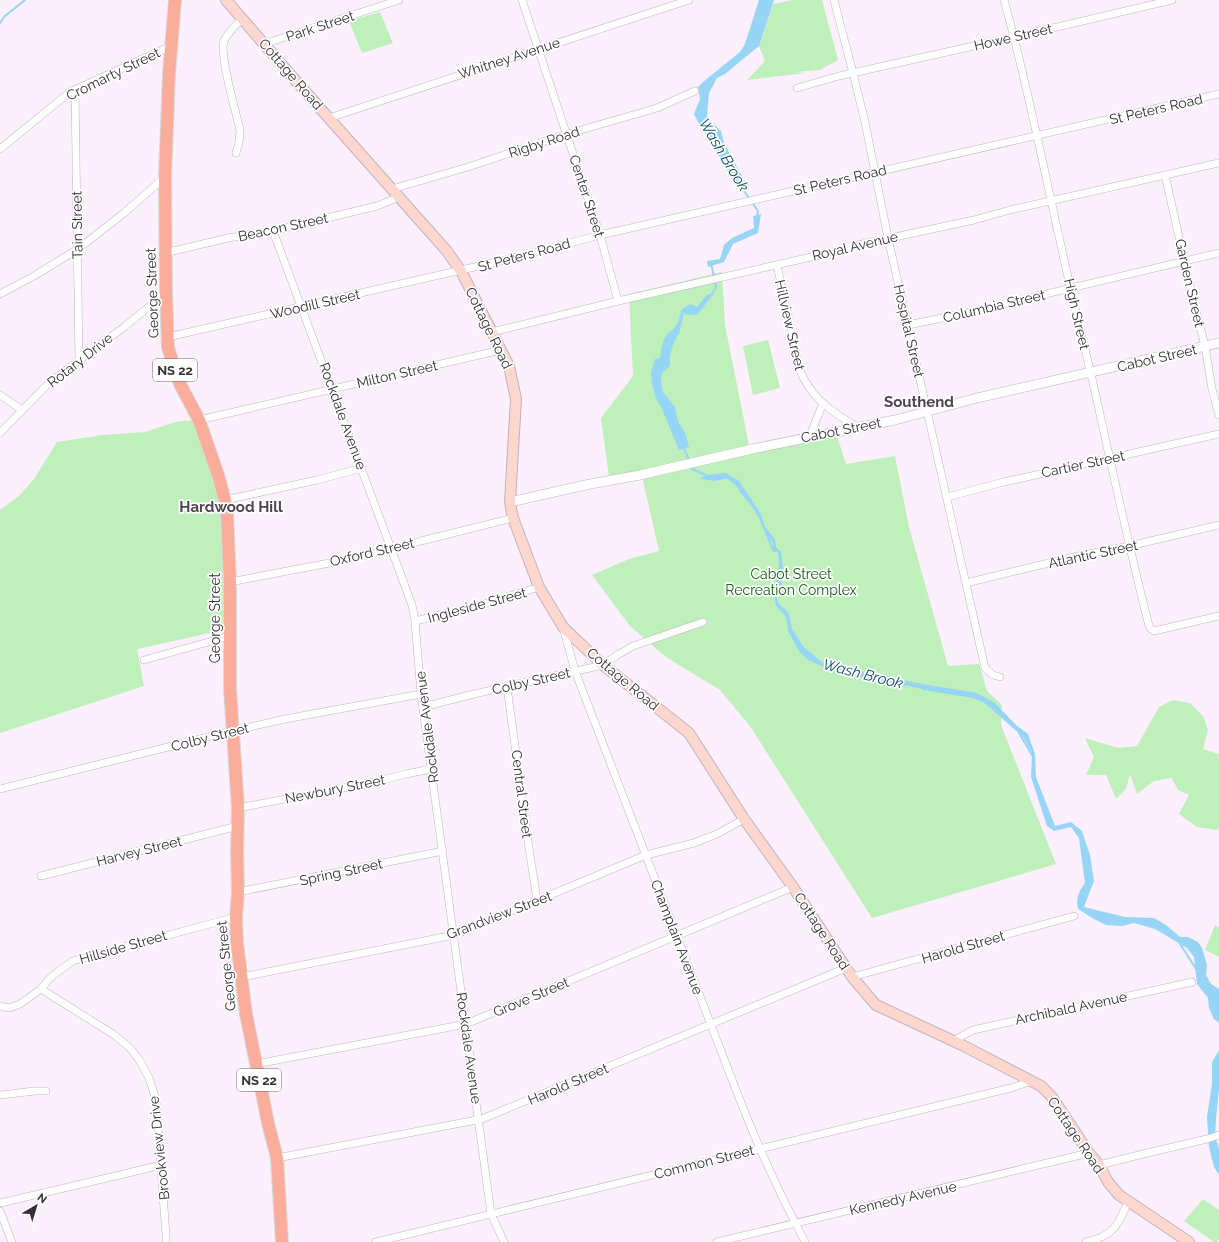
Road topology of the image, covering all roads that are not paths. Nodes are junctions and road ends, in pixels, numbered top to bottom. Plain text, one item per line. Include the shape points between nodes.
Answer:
1 (175, 0) edge
2 (226, 0) edge
3 (399, 0) edge
4 (522, 0) edge
5 (690, 0) edge
6 (834, 0) edge
7 (1004, 0) edge
8 (1172, 0) edge
9 (242, 19) junction
10 (1014, 37) junction
11 (264, 44) junction
12 (171, 46) junction
13 (538, 48) junction
14 (853, 73) junction
15 (797, 88) dead end
16 (75, 90) junction
17 (695, 91) dead end
18 (1219, 94) edge
19 (329, 118) junction
20 (567, 134) junction
21 (1038, 135) junction
22 (0, 150) edge
23 (236, 153) dead end
24 (1219, 164) edge
25 (875, 172) junction
26 (1165, 175) junction
27 (165, 177) junction
28 (396, 193) junction
29 (1051, 201) junction
30 (274, 231) junction
31 (600, 234) junction
32 (888, 238) junction
33 (78, 249) junction
34 (165, 253) junction
35 (1219, 253) edge
36 (1184, 260) junction
37 (777, 265) junction
38 (461, 271) junction
39 (1070, 288) junction
40 (166, 293) junction
41 (0, 294) edge
42 (618, 301) junction
43 (302, 307) junction
44 (908, 325) junction
45 (492, 332) junction
46 (168, 337) junction
47 (1219, 343) edge
48 (1205, 346) junction
49 (501, 350) junction
50 (79, 360) junction
51 (1090, 373) junction
52 (332, 389) junction
53 (0, 395) edge
54 (822, 403) junction
55 (22, 410) junction
56 (928, 411) junction
57 (1219, 415) edge
58 (198, 420) junction
59 (858, 427) junction
60 (0, 433) edge
61 (1219, 434) edge
62 (810, 436) junction
63 (1109, 459) junction
64 (362, 468) junction
65 (947, 497) junction
66 (225, 500) junction
67 (510, 502) junction
68 (512, 518) junction
69 (1219, 525) edge
70 (1130, 546) junction
71 (392, 549) junction
72 (230, 582) junction
73 (966, 582) junction
74 (538, 587) junction
75 (1219, 616) edge
76 (415, 621) junction
77 (703, 622) dead end
78 (563, 627) junction
79 (230, 636) junction
80 (144, 660) dead end
81 (603, 664) junction
82 (575, 671) junction
83 (1000, 677) dead end
84 (507, 687) junction
85 (421, 694) junction
86 (423, 707) junction
87 (232, 731) junction
88 (432, 769) junction
89 (0, 789) edge
90 (238, 808) junction
91 (744, 818) junction
92 (238, 826) junction
93 (442, 851) junction
94 (646, 855) junction
95 (41, 876) dead end
96 (793, 887) junction
97 (238, 892) junction
98 (537, 900) junction
99 (1074, 916) dead end
100 (236, 917) junction
101 (454, 935) junction
102 (676, 936) junction
103 (846, 968) junction
104 (242, 977) junction
105 (852, 978) junction
106 (1192, 982) dead end
107 (41, 989) junction
108 (0, 1006) edge
109 (466, 1024) junction
110 (710, 1024) junction
111 (953, 1041) junction
112 (256, 1064) junction
113 (1032, 1081) junction
114 (46, 1091) dead end
115 (0, 1095) edge
116 (479, 1120) junction
117 (1219, 1134) edge
118 (761, 1148) junction
119 (1089, 1153) junction
120 (277, 1158) junction
121 (162, 1165) junction
122 (1099, 1166) junction
123 (1128, 1202) junction
124 (0, 1203) edge
125 (0, 1211) edge
126 (491, 1214) junction
127 (795, 1223) junction
128 (12, 1242) edge
129 (166, 1242) edge
130 (282, 1242) edge
131 (376, 1242) edge
132 (504, 1242) edge
133 (717, 1242) edge
134 (805, 1242) edge
135 (1086, 1242) edge
136 (1189, 1242) edge

1 - 12 main road, George Street / NS 22
2 - 9 main road, Cottage Road
3 - 11 street, Park Street
4 - 13 street, Center Street
5 - 13 street, Whitney Avenue
6 - 14 street, Hospital Street
7 - 10 street, High Street
8 - 10 street, Howe Street
9 - 11 main road, Cottage Road
9 - 23 street via 228,34 223,48 240,130
10 - 14 street, Howe Street
10 - 21 street, High Street
11 - 19 main road, Cottage Road
12 - 16 street, Cromarty Street
12 - 27 main road, George Street / NS 22
13 - 19 street, Whitney Avenue
13 - 20 street, Center Street
14 - 15 street, Howe Street
14 - 25 street, Hospital Street
16 - 22 street, Cromarty Street via 64,96
16 - 33 street, Tain Street
17 - 20 street, Rigby Road via 657,108
18 - 21 street, St Peters Road
19 - 28 main road, Cottage Road
20 - 28 street, Rigby Road
20 - 31 street, Center Street
21 - 25 street, St Peters Road
21 - 29 street, High Street
24 - 26 street, Royal Avenue
25 - 31 street, St Peters Road
25 - 32 street, Hospital Street
26 - 29 street, Royal Avenue
26 - 36 street, Garden Street
27 - 33 street
27 - 34 main road, George Street / NS 22
28 - 30 street, Beacon Street via 377,206
28 - 38 main road, Cottage Road
29 - 32 street, Royal Avenue
29 - 39 street, High Street
30 - 34 street, Beacon Street via 228,238
30 - 43 street, Rockdale Avenue
31 - 38 street, St Peters Road
31 - 42 street, Center Street
32 - 37 street, Royal Avenue
32 - 44 street, Hospital Street
33 - 41 street
33 - 50 street, Tain Street
34 - 40 main road, George Street / NS 22
35 - 36 street, Columbia Street
36 - 39 street, Columbia Street
36 - 48 street, Garden Street
37 - 42 street, Royal Avenue
37 - 54 street, Hillview Street via 799,368 808,387
38 - 43 street, Woodill Street
38 - 45 main road, Cottage Road
39 - 44 street, Columbia Street
39 - 51 street, High Street
40 - 46 main road, George Street / NS 22
40 - 50 street, Rotary Drive
42 - 45 street, Royal Avenue
43 - 46 street, Woodill Street
43 - 52 street, Rockdale Avenue
44 - 56 street, Hospital Street
45 - 49 main road, Cottage Road
46 - 58 main road, George Street / NS 22 via 168,347 175,371
47 - 48 street, Cabot Street
48 - 51 street, Cabot Street
48 - 57 street, Garden Street
49 - 52 street, Milton Street
49 - 67 main road, Cottage Road via 509,366 516,399
50 - 55 street, Rotary Drive via 49,383
51 - 56 street, Cabot Street
51 - 63 street, High Street
52 - 58 street, Milton Street
52 - 64 street, Rockdale Avenue
53 - 55 street
54 - 59 street, Hillview Street
54 - 62 street
55 - 60 street, Rotary Drive
56 - 59 street, Cabot Street
56 - 65 street, Hospital Street
58 - 66 main road, George Street / NS 22
59 - 62 street, Cabot Street
61 - 63 street, Cartier Street
62 - 67 street, Cabot Street
63 - 65 street, Cartier Street
63 - 70 street, High Street
64 - 66 street
64 - 71 street, Rockdale Avenue
65 - 73 street, Hospital Street
66 - 72 main road, George Street / NS 22
67 - 68 main road, Cottage Road
68 - 71 street, Oxford Street
68 - 74 main road, Cottage Road
69 - 70 street, Atlantic Street
70 - 73 street, Atlantic Street
70 - 75 street, High Street via 1150,628 1157,630
71 - 72 street, Oxford Street
71 - 76 street, Rockdale Avenue via 412,605
72 - 79 main road, George Street / NS 22
73 - 83 street, Hospital Street via 985,668
74 - 76 street, Ingleside Street via 475,608
74 - 78 main road, Cottage Road
76 - 85 street, Rockdale Avenue
77 - 81 street, Colby Street via 633,646
78 - 81 main road, Cottage Road
78 - 82 street, Champlain Avenue
79 - 80 street
79 - 87 main road, George Street / NS 22
81 - 82 street, Colby Street
81 - 91 main road, Cottage Road via 688,733
82 - 84 street, Colby Street
82 - 94 street, Champlain Avenue
84 - 86 street, Colby Street
84 - 98 street, Central Street
85 - 86 street, Rockdale Avenue
85 - 87 street, Colby Street
86 - 88 street, Rockdale Avenue
87 - 89 street, Colby Street
87 - 90 main road, George Street / NS 22
88 - 90 street, Newbury Street
88 - 93 street, Rockdale Avenue
90 - 92 main road, George Street / NS 22
91 - 94 street, Grandview Street via 718,834
91 - 96 main road, Cottage Road
92 - 95 street, Harvey Street
92 - 97 main road, George Street / NS 22
93 - 97 street, Spring Street
93 - 101 street, Rockdale Avenue
94 - 98 street, Grandview Street
94 - 102 street, Champlain Avenue
96 - 102 street, Grove Street
96 - 103 main road, Cottage Road
97 - 100 main road, George Street / NS 22
98 - 101 street, Grandview Street
99 - 105 street, Harold Street
100 - 104 main road, George Street / NS 22
100 - 107 street, Hillside Street via 77,960 60,970
101 - 104 street, Grandview Street
101 - 109 street, Rockdale Avenue
102 - 109 street, Grove Street
102 - 110 street, Champlain Avenue
103 - 105 main road, Cottage Road
103 - 110 street, Harold Street
104 - 112 main road, George Street / NS 22
105 - 111 main road, Cottage Road via 876,1004
106 - 111 street, Archibald Avenue via 973,1030
107 - 108 street, Hillside Street via 9,1008
107 - 121 street, Brookview Drive via 127,1044 140,1061 156,1100
109 - 112 street, Grove Street
109 - 116 street, Rockdale Avenue
110 - 116 street, Harold Street
110 - 118 street, Champlain Avenue
111 - 113 main road, Cottage Road
112 - 120 main road, George Street / NS 22
113 - 118 street, Common Street
113 - 119 main road, Cottage Road via 1052,1097
114 - 115 street
116 - 120 street, Harold Street
116 - 126 street, Rockdale Avenue
117 - 122 street
118 - 126 street, Common Street
118 - 127 street, Champlain Avenue
119 - 122 main road, Cottage Road
119 - 127 street, Kennedy Avenue
120 - 130 main road, George Street / NS 22
121 - 124 street
121 - 129 street, Brookview Drive
122 - 123 main road, Cottage Road via 1115,1192
123 - 135 street via 1120,1221 1112,1231 1100,1239
123 - 136 main road, Cottage Road
125 - 128 street
126 - 131 street, Common Street
126 - 132 street, Rockdale Avenue
127 - 133 street, Kennedy Avenue
127 - 134 street, Champlain Avenue

